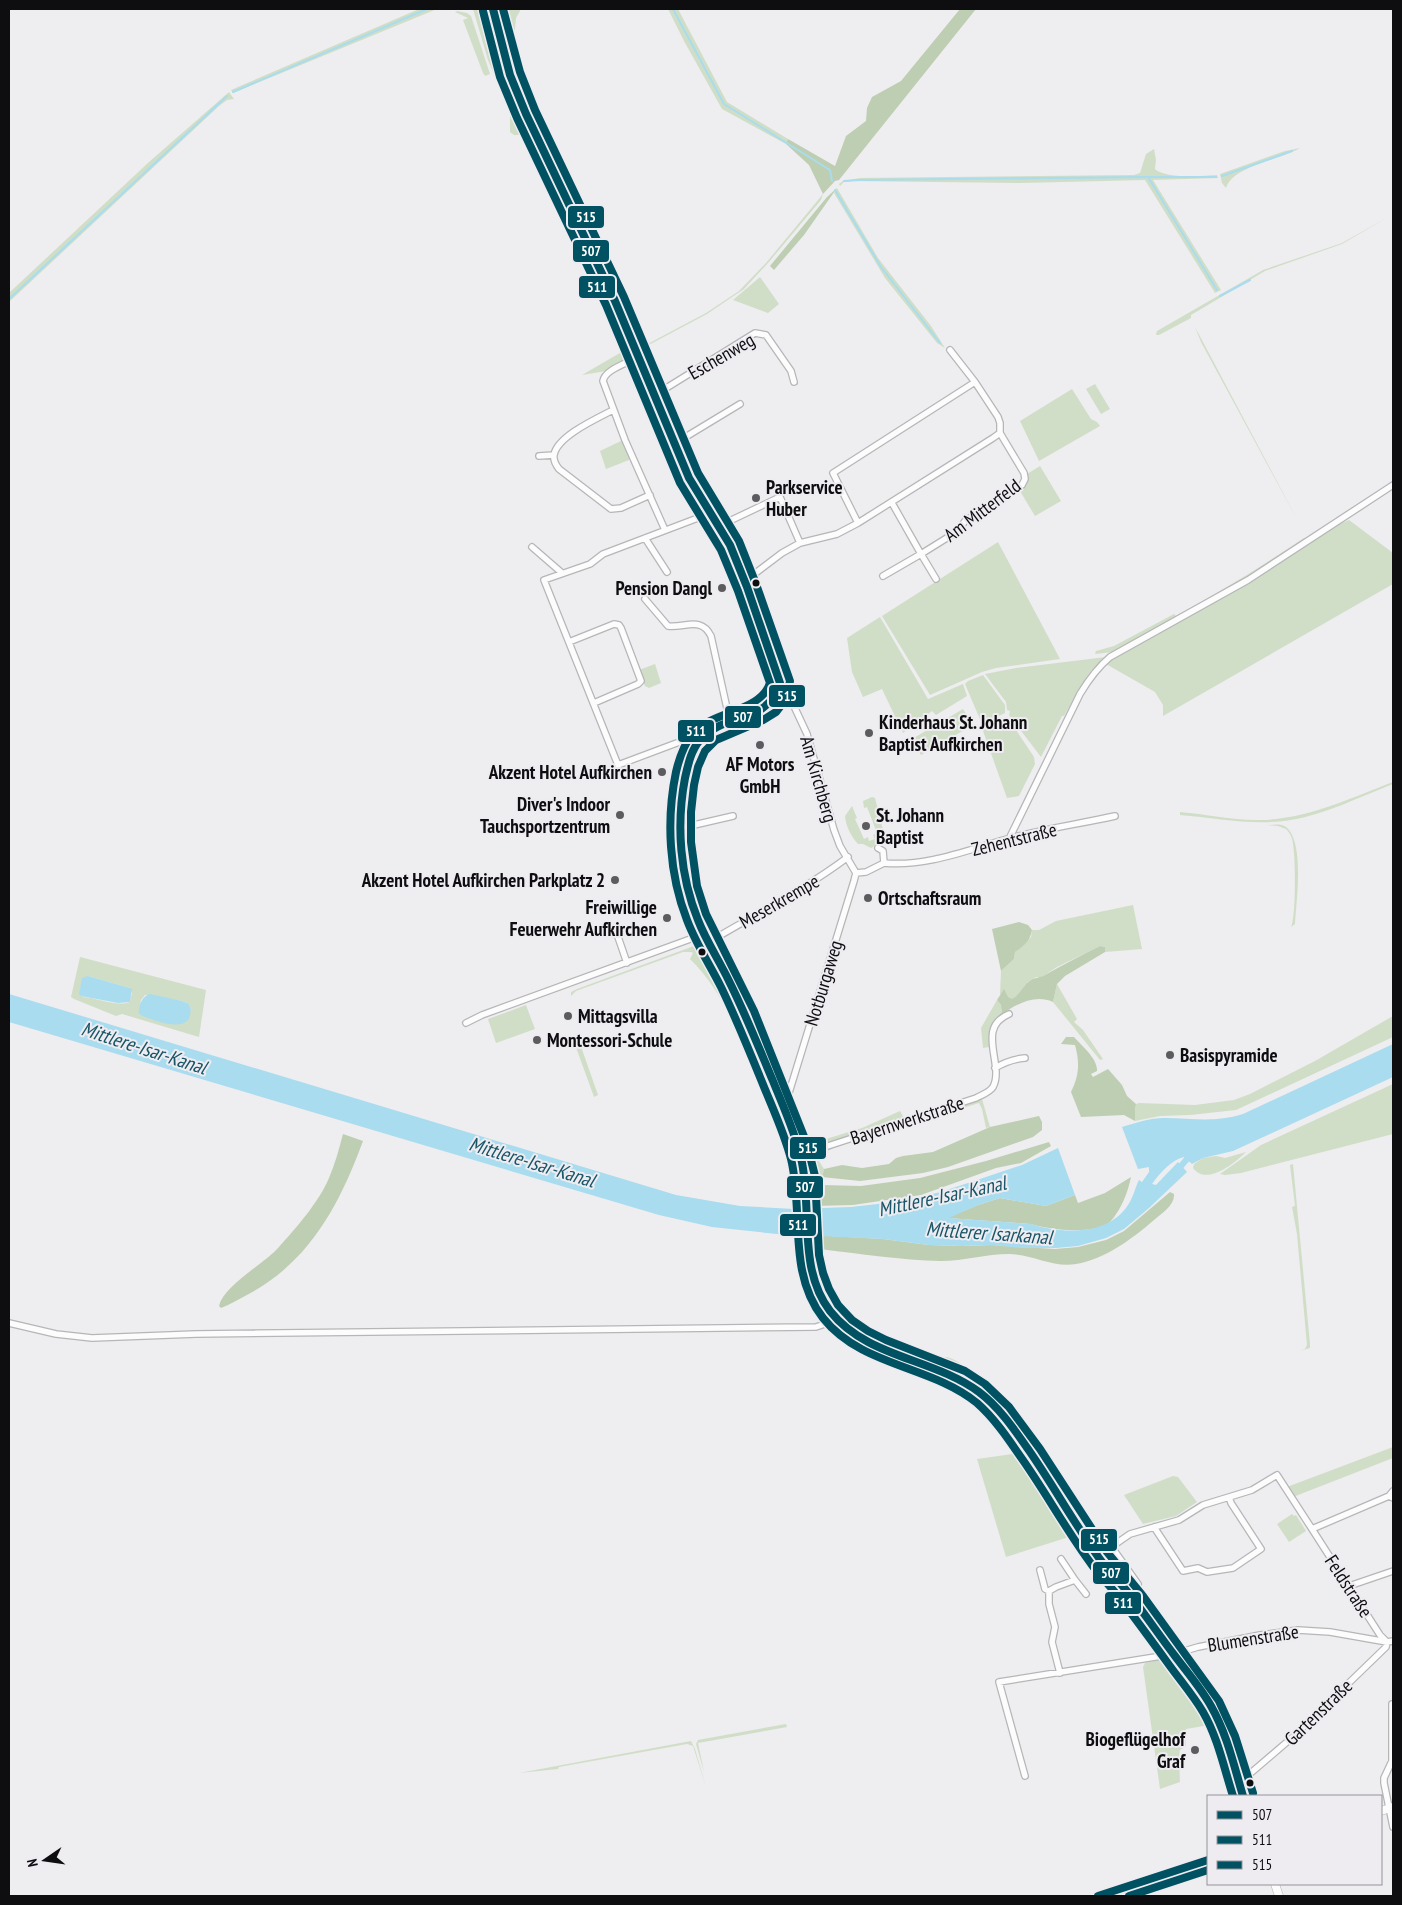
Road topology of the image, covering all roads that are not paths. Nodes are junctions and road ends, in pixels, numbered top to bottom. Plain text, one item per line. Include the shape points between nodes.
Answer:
1 (493, 9) edge
2 (950, 350) dead end
3 (639, 356) junction
4 (794, 382) dead end
5 (974, 382) junction
6 (655, 395) junction
7 (740, 404) dead end
8 (613, 410) junction
9 (1000, 432) junction
10 (674, 444) junction
11 (539, 456) dead end
12 (554, 456) junction
13 (1393, 485) edge
14 (650, 495) junction
15 (892, 503) junction
16 (711, 514) junction
17 (858, 523) junction
18 (720, 526) junction
19 (666, 530) junction
20 (645, 538) junction
21 (800, 543) junction
22 (532, 547) dead end
23 (921, 554) junction
24 (667, 572) dead end
25 (562, 573) junction
26 (883, 576) dead end
27 (936, 579) dead end
28 (745, 581) junction
29 (644, 599) dead end
30 (569, 642) junction
31 (780, 683) junction
32 (779, 694) junction
33 (792, 701) junction
34 (594, 703) junction
35 (730, 722) junction
36 (697, 744) junction
37 (733, 816) dead end
38 (1116, 816) dead end
39 (681, 828) junction
40 (1009, 839) junction
41 (878, 848) dead end
42 (848, 857) junction
43 (884, 863) junction
44 (856, 872) junction
45 (634, 928) dead end
46 (704, 934) junction
47 (709, 942) junction
48 (628, 963) junction
49 (1009, 1014) dead end
50 (466, 1023) dead end
51 (1025, 1058) dead end
52 (994, 1068) junction
53 (784, 1109) junction
54 (800, 1155) junction
55 (837, 1319) junction
56 (9, 1323) edge
57 (1392, 1495) edge
58 (1228, 1497) junction
59 (1154, 1527) junction
60 (1312, 1529) junction
61 (1088, 1538) junction
62 (1111, 1546) junction
63 (1101, 1554) junction
64 (1061, 1559) dead end
65 (1040, 1570) dead end
66 (1393, 1570) edge
67 (1074, 1580) junction
68 (1119, 1581) junction
69 (1138, 1584) dead end
70 (1349, 1586) junction
71 (1050, 1592) junction
72 (1086, 1594) dead end
73 (1390, 1642) edge
74 (1174, 1654) junction
75 (1060, 1674) junction
76 (1392, 1704) edge
77 (1025, 1776) dead end
78 (1240, 1783) junction
79 (1244, 1795) edge
80 (1388, 1809) edge
81 (1393, 1827) edge
82 (1207, 1860) edge
83 (1098, 1896) edge

1 - 3 street via 518,95
2 - 5 street, Am Mitterfeld
3 - 6 street
3 - 8 street via 603,377
4 - 6 street, Eschenweg via 791,371 766,335 755,333
5 - 9 street, Am Mitterfeld via 998,417
5 - 17 street via 833,473
6 - 10 street
7 - 10 street
8 - 12 street via 572,433
8 - 14 street
9 - 15 street
9 - 23 street, Am Mitterfeld via 1024,473 1022,484 964,521 958,531
10 - 16 street via 688,478
11 - 12 street
12 - 14 street via 559,469 612,508 621,508
13 - 40 street via 1248,580 1110,657 1099,667 1080,694
14 - 19 street
15 - 17 street
15 - 23 street
16 - 18 street
16 - 19 street
17 - 21 street via 838,534
18 - 21 street via 780,497
18 - 28 street
19 - 20 street
20 - 24 street
20 - 25 street via 602,554 590,564
21 - 28 street
22 - 25 street
23 - 26 street, Am Mitterfeld
23 - 27 street
25 - 30 street via 544,580
28 - 31 street
29 - 35 street via 668,626 700,625 708,630
30 - 34 street
30 - 34 street via 615,624 620,626 641,677 640,682
31 - 32 street
31 - 33 street, Am Kirchberg
32 - 33 street
32 - 35 street via 767,706
33 - 42 street, Am Kirchberg via 807,734 834,830
34 - 36 street via 618,765 682,741
35 - 36 street via 704,735
36 - 39 street via 687,774
37 - 39 street
38 - 40 street, Zehentstraße
39 - 46 street via 687,884
40 - 43 street, Zehentstraße via 907,865
41 - 43 street via 883,851
42 - 44 street
42 - 47 street, Meserkrempe via 805,888
43 - 44 street via 866,872
44 - 53 street, Notburgaweg
45 - 48 street via 617,934
46 - 47 street
46 - 48 street
47 - 53 street via 748,1021
48 - 50 street
49 - 52 street, Bayernwerkstraße via 998,1022 992,1032
51 - 52 street via 1010,1060
52 - 54 street, Bayernwerkstraße via 992,1088 976,1098
53 - 54 street
54 - 55 street via 806,1177 810,1266 816,1285
55 - 56 street via 816,1327 92,1338
55 - 61 street via 865,1342 954,1377 983,1396 1019,1436
57 - 60 street
58 - 59 street via 1203,1505 1179,1520
58 - 59 street via 1261,1549 1233,1568 1183,1571
58 - 60 street, Feldstraße via 1252,1490 1277,1475
59 - 62 street via 1130,1534
60 - 70 street, Feldstraße
61 - 63 street
61 - 68 street via 1104,1566
62 - 63 street
62 - 69 street
63 - 68 street
64 - 67 street
65 - 71 street via 1045,1589
66 - 70 street
67 - 71 street
67 - 72 street
68 - 74 street
70 - 73 street, Feldstraße via 1380,1635
71 - 75 street via 1049,1604 1055,1627 1052,1642
73 - 74 street, Blumenstraße via 1298,1630
73 - 78 street, Gartenstraße via 1294,1736
74 - 75 street, Blumenstraße
74 - 78 street via 1212,1707
75 - 77 street, Blumenstraße via 999,1682
76 - 80 street via 1392,1761 1384,1778
78 - 79 street
80 - 81 street
82 - 83 street

